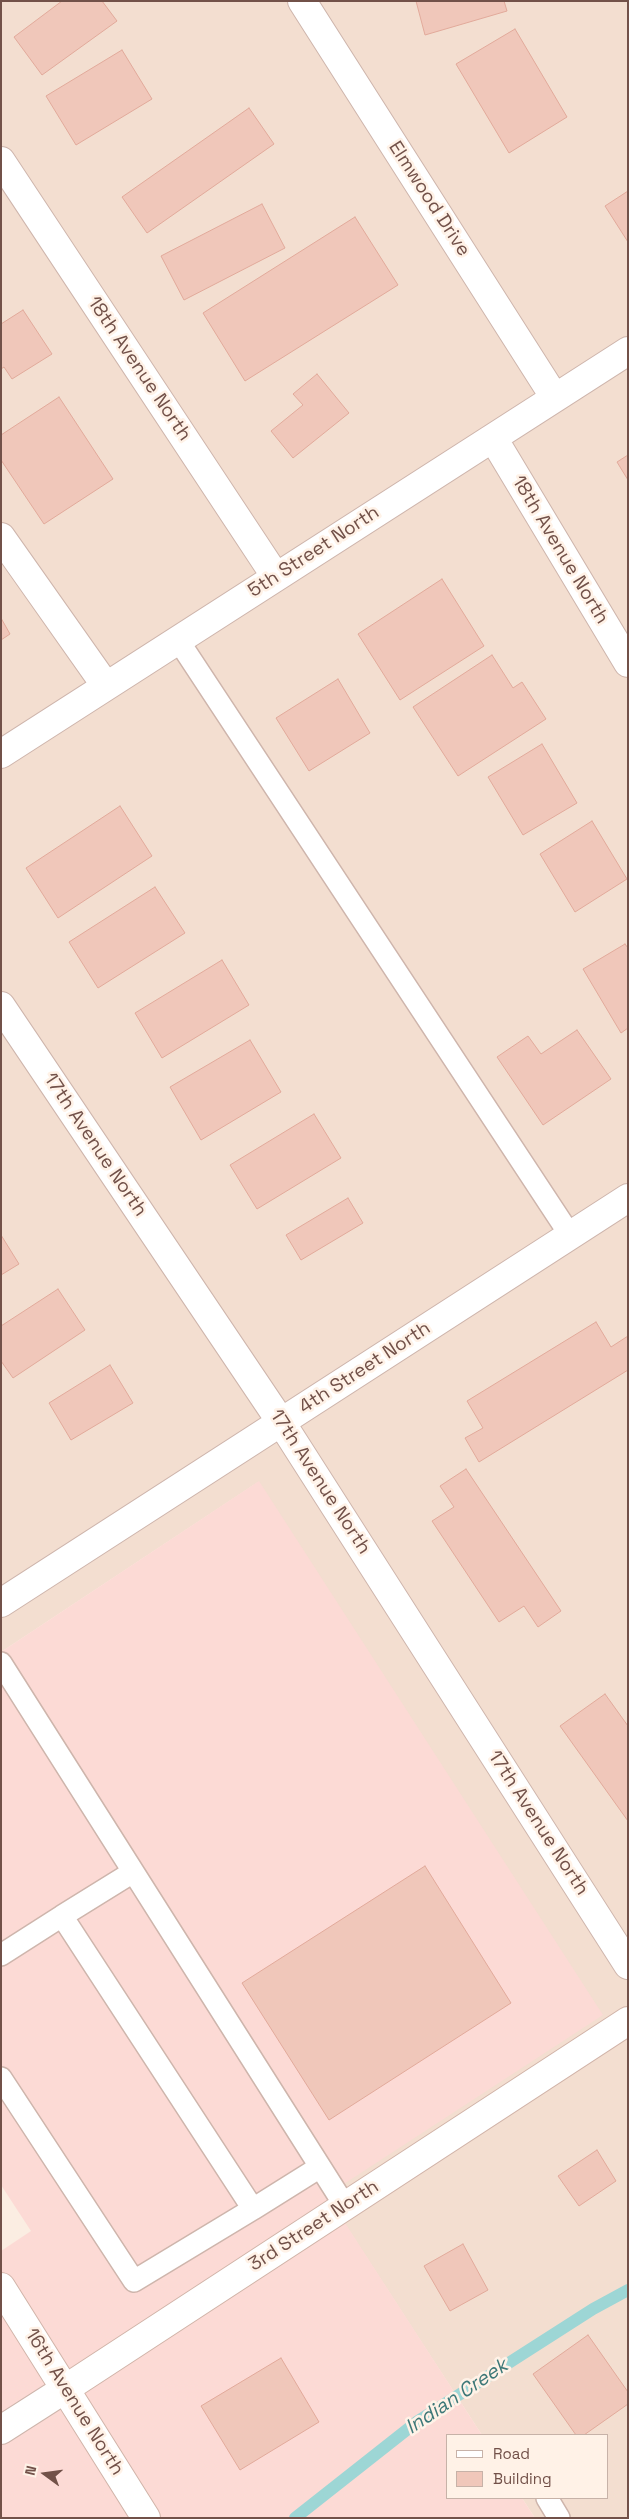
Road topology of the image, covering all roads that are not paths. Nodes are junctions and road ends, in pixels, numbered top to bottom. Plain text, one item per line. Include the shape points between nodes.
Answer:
1 (302, 1) edge
2 (1, 161) edge
3 (628, 351) edge
4 (556, 398) junction
5 (493, 438) junction
6 (1, 537) edge
7 (276, 577) junction
8 (178, 640) junction
9 (628, 663) edge
10 (106, 686) junction
11 (1, 754) edge
12 (1, 1006) edge
13 (628, 1198) edge
14 (570, 1235) junction
15 (281, 1422) junction
16 (1, 1603) edge
17 (1, 1663) edge
18 (133, 1872) junction
19 (62, 1916) junction
20 (1, 1955) edge
21 (628, 1965) edge
22 (628, 2021) edge
23 (1, 2078) edge
24 (320, 2167) junction
25 (345, 2206) junction
26 (253, 2209) junction
27 (1, 2287) edge
28 (65, 2389) junction
29 (1, 2430) edge
30 (548, 2499) edge
31 (146, 2518) edge
32 (559, 2518) edge

1 - 4 street, Elmwood Drive
2 - 7 street, 18th Avenue North
3 - 4 street, 5th Street North
4 - 5 street, 5th Street North
5 - 7 street, 5th Street North
5 - 9 street, 18th Avenue North
6 - 10 street
7 - 8 street, 5th Street North
8 - 10 street, 5th Street North
8 - 14 lane
10 - 11 street, 5th Street North
12 - 15 street, 17th Avenue North
13 - 14 street, 4th Street North
14 - 15 street, 4th Street North
15 - 16 street, 4th Street North
15 - 21 street, 17th Avenue North
17 - 18 lane
18 - 19 lane
18 - 24 lane
19 - 20 lane
19 - 26 lane
22 - 25 street, 3rd Street North
23 - 26 lane via 134,2281
24 - 25 lane
24 - 26 lane
25 - 28 street, 3rd Street North
27 - 28 street, 16th Avenue North
28 - 29 street, 3rd Street North
28 - 31 street, 16th Avenue North
30 - 32 lane

